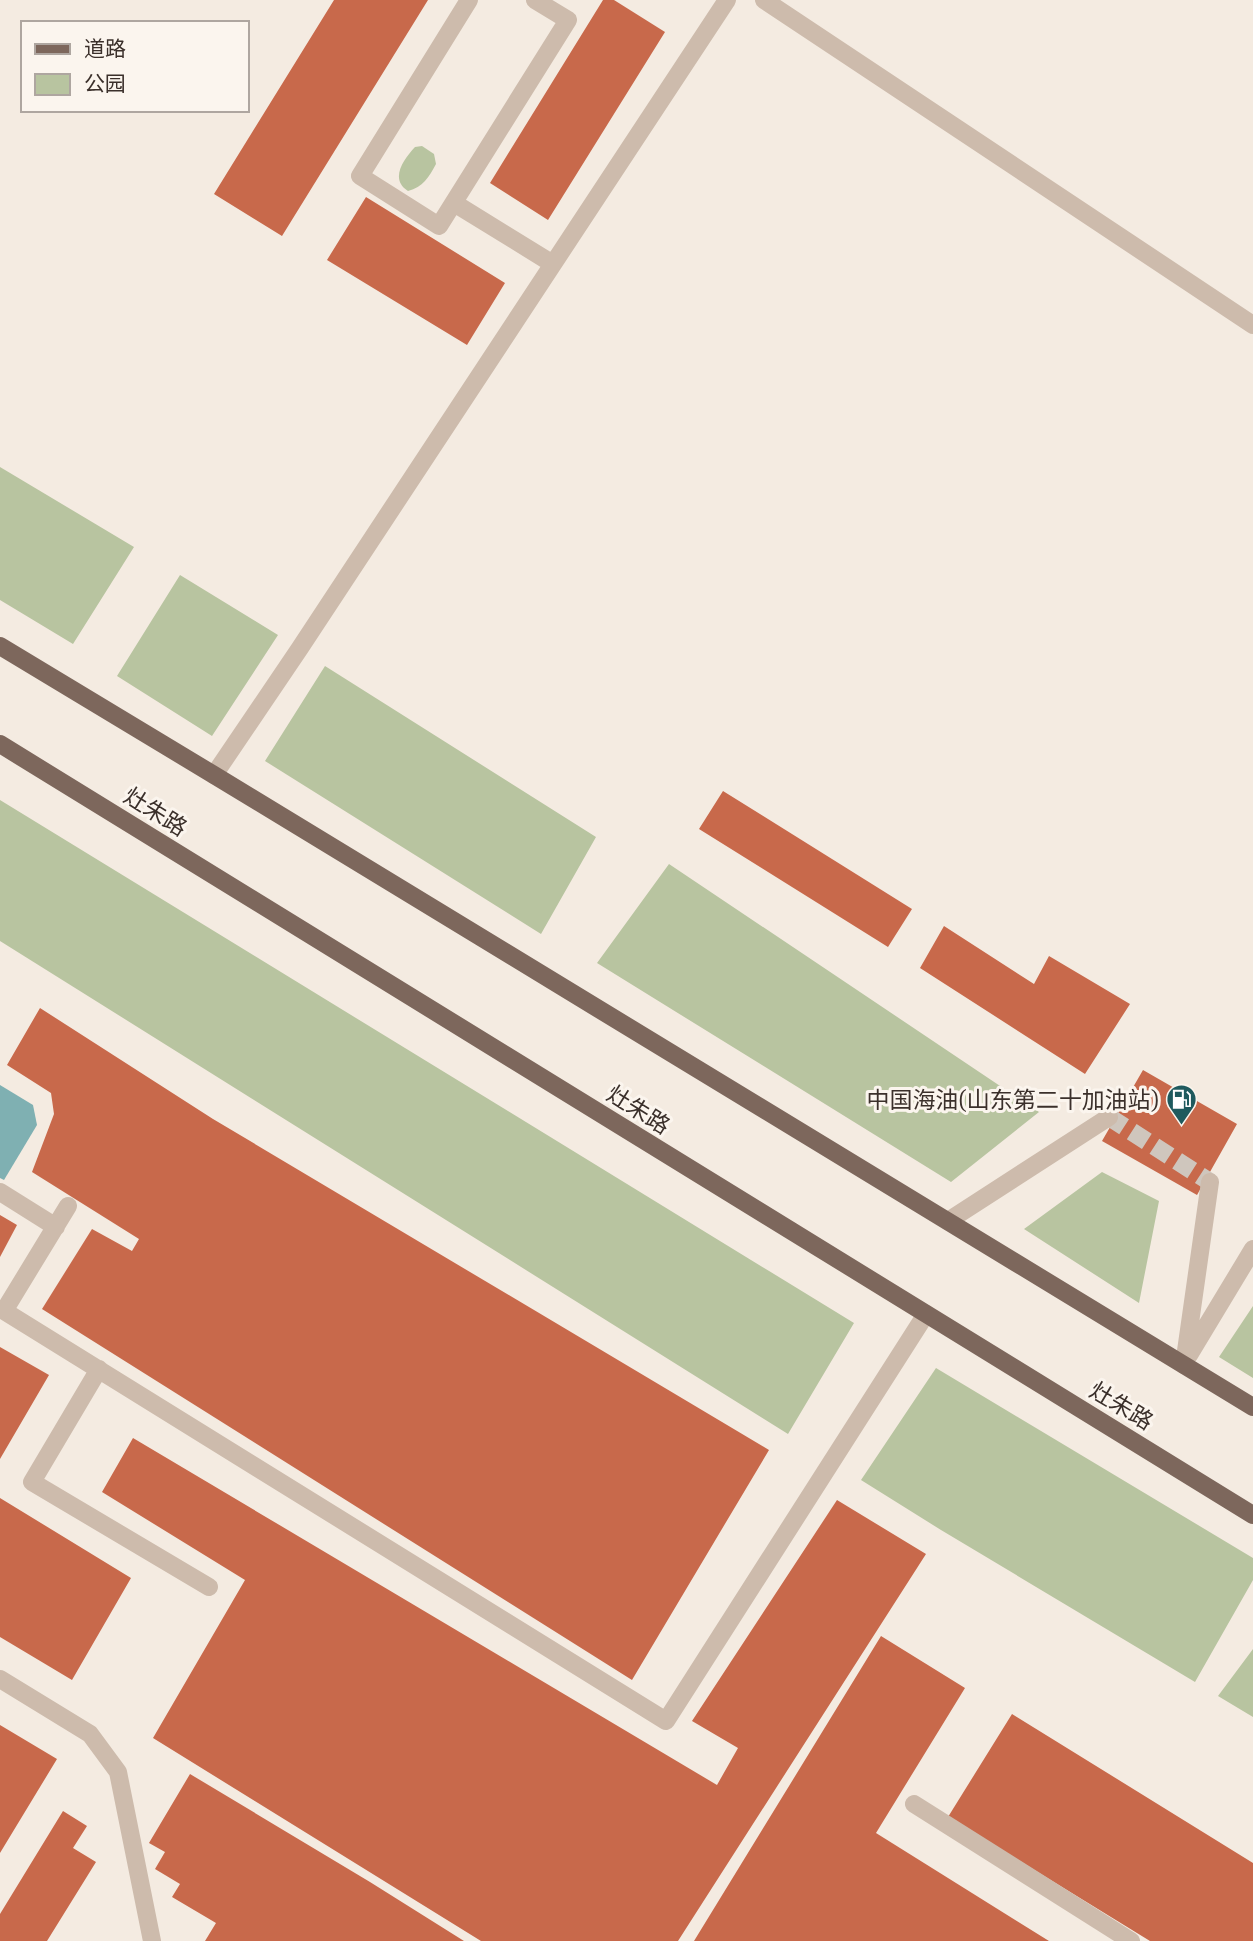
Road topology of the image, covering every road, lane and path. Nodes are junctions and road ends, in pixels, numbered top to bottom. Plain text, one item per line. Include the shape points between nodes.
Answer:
1 (469, 0) edge
2 (535, 0) edge
3 (727, 0) edge
4 (764, 0) edge
5 (454, 203) junction
6 (553, 264) junction
7 (1253, 324) edge
8 (0, 646) edge
9 (0, 744) edge
10 (214, 775) junction
11 (1109, 1117) dead end
12 (1210, 1182) dead end
13 (0, 1192) edge
14 (68, 1206) dead end
15 (948, 1221) junction
16 (56, 1227) junction
17 (1253, 1249) edge
18 (926, 1314) junction
19 (1184, 1364) junction
20 (99, 1369) junction
21 (1253, 1407) edge
22 (1253, 1515) edge
23 (209, 1587) dead end
24 (0, 1679) edge
25 (914, 1804) dead end
26 (152, 1941) edge
27 (1131, 1941) edge

1 - 5 street via 360,176 439,226
2 - 5 street via 568,20
3 - 6 street
4 - 7 street
5 - 6 street
6 - 10 street
8 - 10 main road
9 - 18 main road, 灶朱路
10 - 15 main road
11 - 15 street
12 - 19 street
13 - 16 street
14 - 16 street
15 - 19 main road
16 - 20 street via 5,1311
17 - 19 street
18 - 20 street via 666,1721
18 - 22 main road, 灶朱路
19 - 21 main road
20 - 23 street via 32,1482
24 - 26 street via 90,1734 118,1772
25 - 27 street

